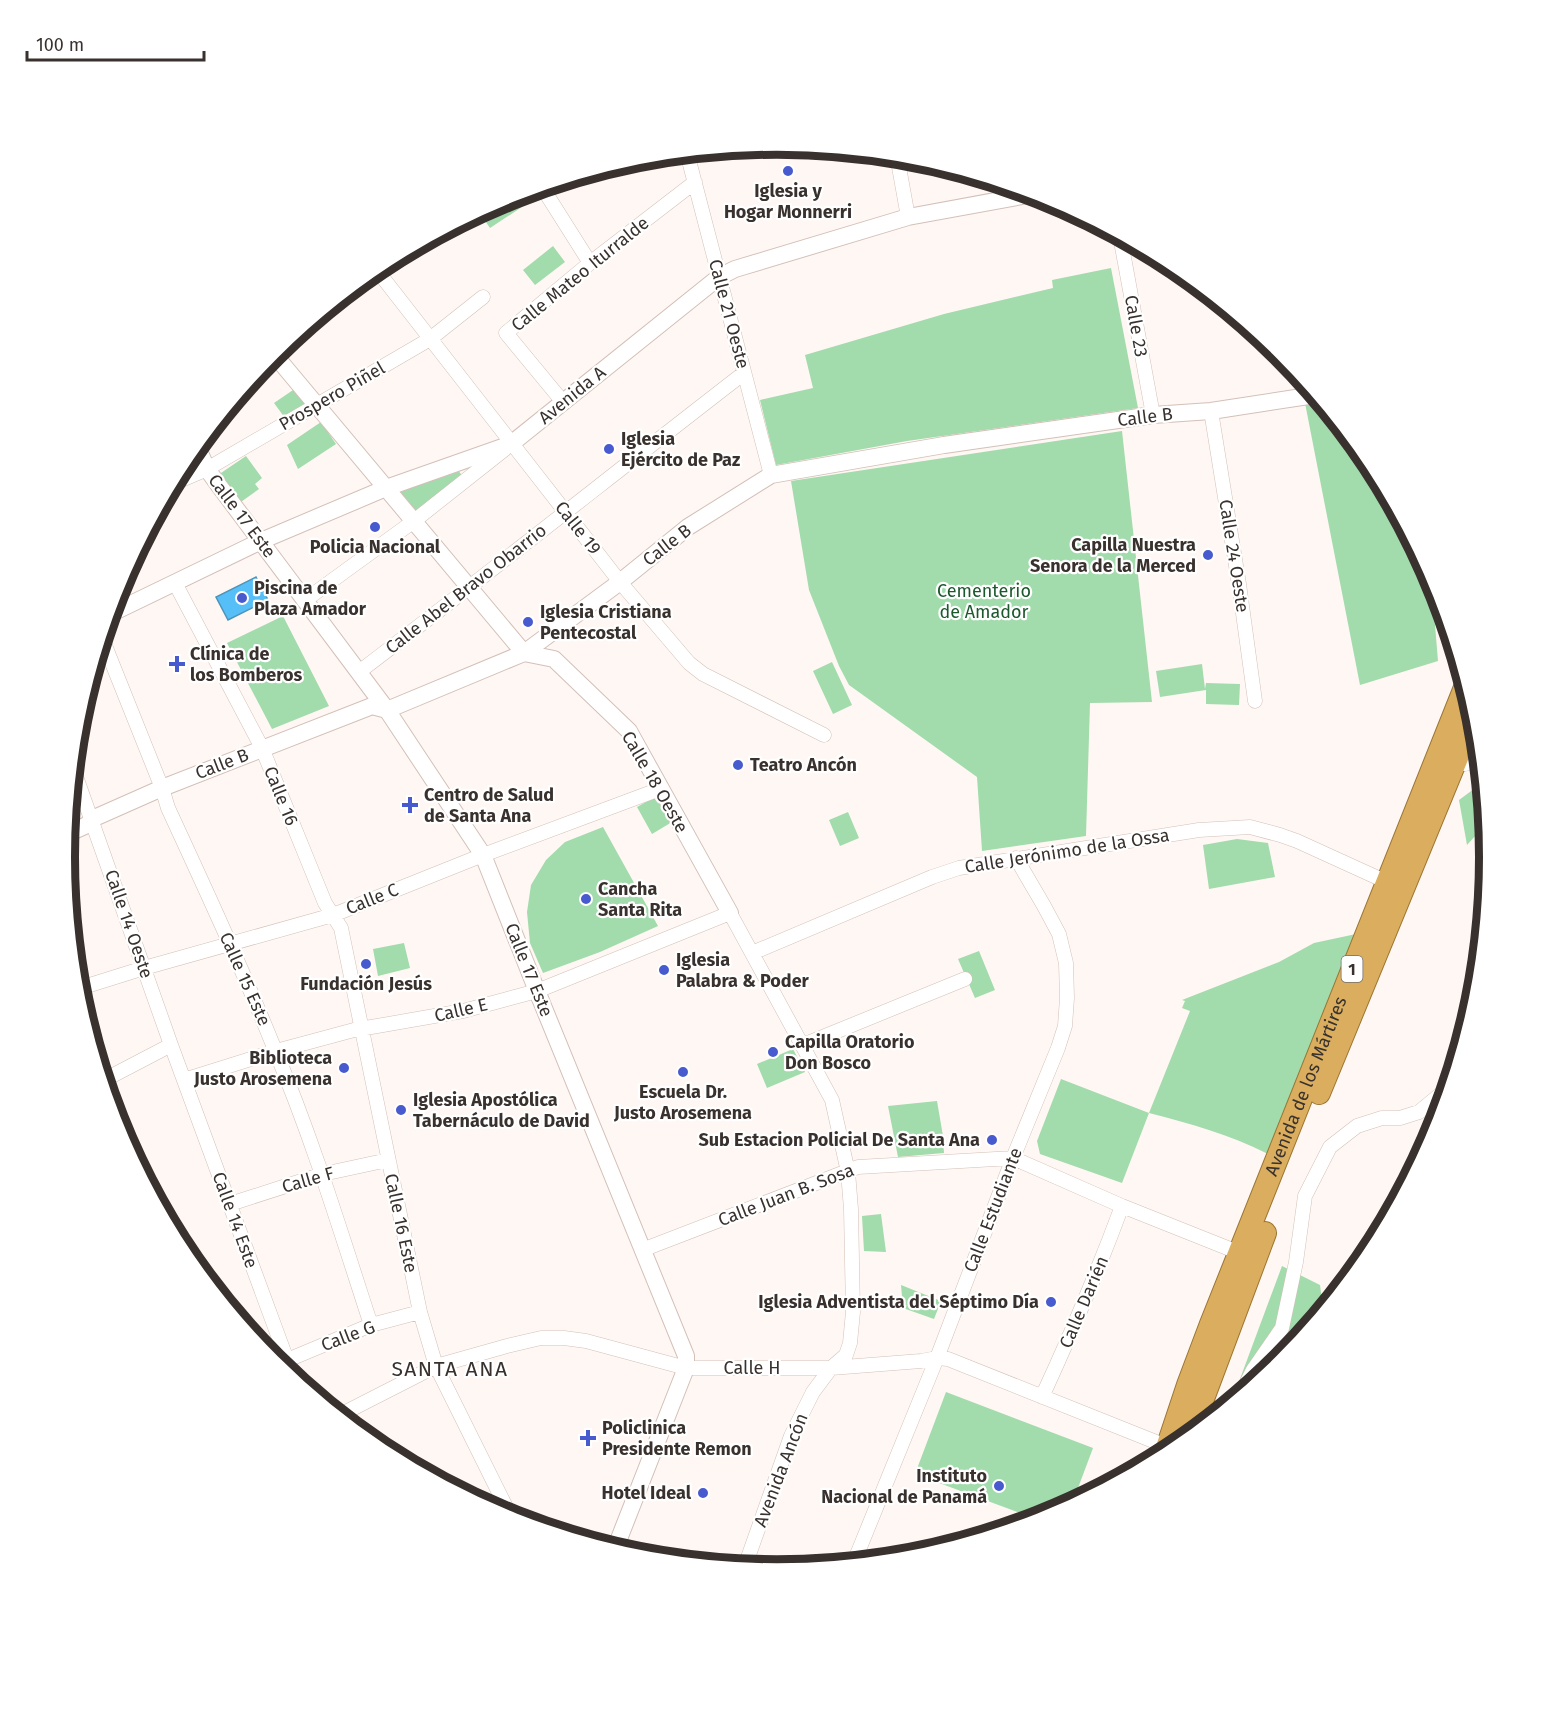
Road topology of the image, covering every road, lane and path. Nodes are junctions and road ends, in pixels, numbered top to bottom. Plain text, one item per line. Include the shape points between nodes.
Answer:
1 (689, 161) edge
2 (899, 166) edge
3 (695, 182) junction
4 (546, 194) edge
5 (1017, 197) edge
6 (908, 217) junction
7 (1122, 246) edge
8 (590, 263) junction
9 (382, 277) edge
10 (719, 278) junction
11 (483, 297) dead end
12 (430, 339) junction
13 (280, 362) edge
14 (744, 373) junction
15 (1304, 393) edge
16 (563, 402) junction
17 (317, 405) junction
18 (1211, 411) junction
19 (1153, 415) junction
20 (511, 444) junction
21 (201, 456) edge
22 (207, 469) junction
23 (771, 475) junction
24 (186, 478) edge
25 (386, 488) junction
26 (565, 512) junction
27 (414, 521) junction
28 (261, 541) junction
29 (620, 582) junction
30 (175, 583) junction
31 (470, 588) junction
32 (304, 601) junction
33 (120, 609) edge
34 (107, 649) edge
35 (524, 653) junction
36 (359, 672) junction
37 (1461, 698) edge
38 (1255, 701) dead end
39 (387, 710) junction
40 (1468, 730) edge
41 (824, 735) dead end
42 (262, 748) junction
43 (1455, 761) junction
44 (1472, 762) edge
45 (79, 785) edge
46 (162, 788) junction
47 (660, 789) junction
48 (92, 819) junction
49 (76, 830) edge
50 (483, 855) junction
51 (1016, 858) junction
52 (1387, 882) junction
53 (730, 913) junction
54 (333, 915) junction
55 (230, 943) junction
56 (752, 953) junction
57 (144, 968) junction
58 (965, 979) dead end
59 (87, 986) edge
60 (537, 991) junction
61 (363, 1029) junction
62 (171, 1045) junction
63 (803, 1045) junction
64 (276, 1051) junction
65 (110, 1077) edge
66 (184, 1080) junction
67 (1437, 1097) edge
68 (1013, 1158) junction
69 (388, 1160) junction
70 (848, 1172) junction
71 (323, 1174) junction
72 (230, 1204) junction
73 (1122, 1206) junction
74 (642, 1250) junction
75 (1240, 1253) junction
76 (420, 1312) junction
77 (371, 1325) junction
78 (278, 1350) edge
79 (937, 1358) junction
80 (288, 1360) edge
81 (436, 1366) junction
82 (686, 1368) junction
83 (831, 1368) junction
84 (1249, 1376) edge
85 (1042, 1397) junction
86 (1202, 1401) junction
87 (347, 1411) edge
88 (1198, 1418) edge
89 (1195, 1421) edge
90 (1169, 1440) edge
91 (1157, 1447) edge
92 (505, 1505) edge
93 (618, 1541) edge
94 (857, 1554) edge
95 (748, 1558) edge

1 - 3 street, Calle 21 Oeste
2 - 6 street
3 - 8 street, Calle Mateo Iturralde
3 - 10 street, Calle 21 Oeste
4 - 8 street
5 - 6 street, Avenida A
6 - 10 street, Avenida A via 735,269
7 - 19 street, Calle 23
8 - 16 street, Calle Mateo Iturralde via 506,333
9 - 12 street, Calle 19
10 - 14 street, Calle 21 Oeste
10 - 16 street, Avenida A
11 - 12 street, Prospero Piñel
12 - 17 street, Prospero Piñel
12 - 20 street, Calle 19
13 - 17 street
14 - 23 street, Calle 21 Oeste
14 - 26 street, Calle Abel Bravo Obarrio
15 - 18 street, Calle B
16 - 20 street, Avenida A
17 - 22 street, Prospero Piñel
17 - 25 street
18 - 19 street, Calle B
18 - 38 street, Calle 24 Oeste
19 - 23 street, Calle B
20 - 25 street, Avenida A
20 - 26 street, Calle 19
20 - 27 street
21 - 22 street, Calle 17 Este
22 - 24 street, Prospero Piñel
22 - 28 street, Calle 17 Este
23 - 29 street, Calle B via 688,527
25 - 27 street
25 - 28 street, Avenida A
26 - 29 street, Calle 19
26 - 31 street, Calle Abel Bravo Obarrio
27 - 31 street
27 - 32 street
28 - 30 street, Avenida A
28 - 32 street, Calle 17 Este
29 - 35 street, Calle B
29 - 41 street, Calle 19 via 689,663 703,674
30 - 33 street, Avenida A
30 - 42 street, Calle 16
31 - 35 street
31 - 36 street, Calle Abel Bravo Obarrio
32 - 36 street, Calle 17 Este
34 - 46 street, Calle 15 Este
35 - 39 street, Calle B
35 - 47 street, Calle 18 Oeste via 554,659 629,731
36 - 39 street, Calle 17 Este
37 - 52 highway, Avenida de los Mártires / 1
39 - 42 street, Calle B via 372,706
39 - 50 street, Calle 17 Este
40 - 43 highway, Avenida de los Mártires / 1
42 - 46 street, Calle B
42 - 54 street, Calle 16
43 - 44 street
43 - 86 highway, Avenida de los Mártires / 1 via 1323,1082
45 - 48 street, Calle 14 Oeste
46 - 48 street, Calle B
46 - 55 street, Calle 15 Este
47 - 50 street, Calle C
47 - 53 street, Calle 18 Oeste
48 - 49 street, Calle B
48 - 57 street, Calle 14 Oeste
50 - 54 street, Calle C
50 - 60 street, Calle 17 Este
51 - 52 street, Calle Jerónimo de la Ossa via 1199,830 1250,827 1297,841
51 - 56 street, Calle Jerónimo de la Ossa via 932,877
51 - 68 street, Calle Estudiante via 1059,934 1066,963 1067,998 1058,1048
52 - 75 highway, Avenida de los Mártires / 1
53 - 56 street, Calle 18 Oeste
53 - 60 street, Calle E
54 - 55 street, Calle C
54 - 61 street, Calle 16 Este via 341,928
55 - 57 street, Calle C
55 - 64 street, Calle 15 Este
56 - 63 street, Calle 18 Oeste
57 - 59 street, Calle C
57 - 62 street, Calle 14 Oeste
58 - 63 street
60 - 61 street, Calle E via 463,1011
60 - 74 street, Calle 17 Este
61 - 64 street, Calle E
61 - 69 street, Calle 16 Este
62 - 65 street
62 - 66 street, Calle 14 Oeste
63 - 70 street, Calle 18 Oeste via 832,1100
64 - 66 street, Calle E
64 - 71 street, Calle 15 Este
66 - 72 street, Calle 14 Este
67 - 84 street via 1419,1112 1357,1126 1330,1147 1305,1196 1282,1328
68 - 70 street, Calle Juan B. Sosa via 858,1167
68 - 73 street, Calle Juan B. Sosa
68 - 79 street, Calle Estudiante
69 - 71 street, Calle F
69 - 76 street, Calle 16 Este
70 - 74 street, Calle Juan B. Sosa
70 - 83 street, Avenida Ancón via 853,1312 846,1355
71 - 72 street, Calle F
71 - 77 street, Calle 15 Este
72 - 78 street, Calle 14 Este
73 - 75 street, Calle Juan B. Sosa
73 - 85 street, Calle Darién via 1099,1269
74 - 82 street, Calle 17 Este via 686,1356
75 - 90 highway, Avenida de los Mártires / 1
76 - 77 street, Calle G
76 - 81 street, Calle 16 Este
77 - 80 street, Calle G
79 - 83 street, Calle H
79 - 85 street, Calle H
79 - 94 street, Calle Estudiante
81 - 82 street, Calle H via 541,1338 564,1338
81 - 87 street, Calle H
81 - 92 street, Calle 16 Este
82 - 83 street, Calle H
82 - 93 street
83 - 95 street, Avenida Ancón via 813,1392 791,1436
85 - 91 street, Calle H
86 - 88 highway
86 - 89 highway, Avenida de los Mártires / 1

